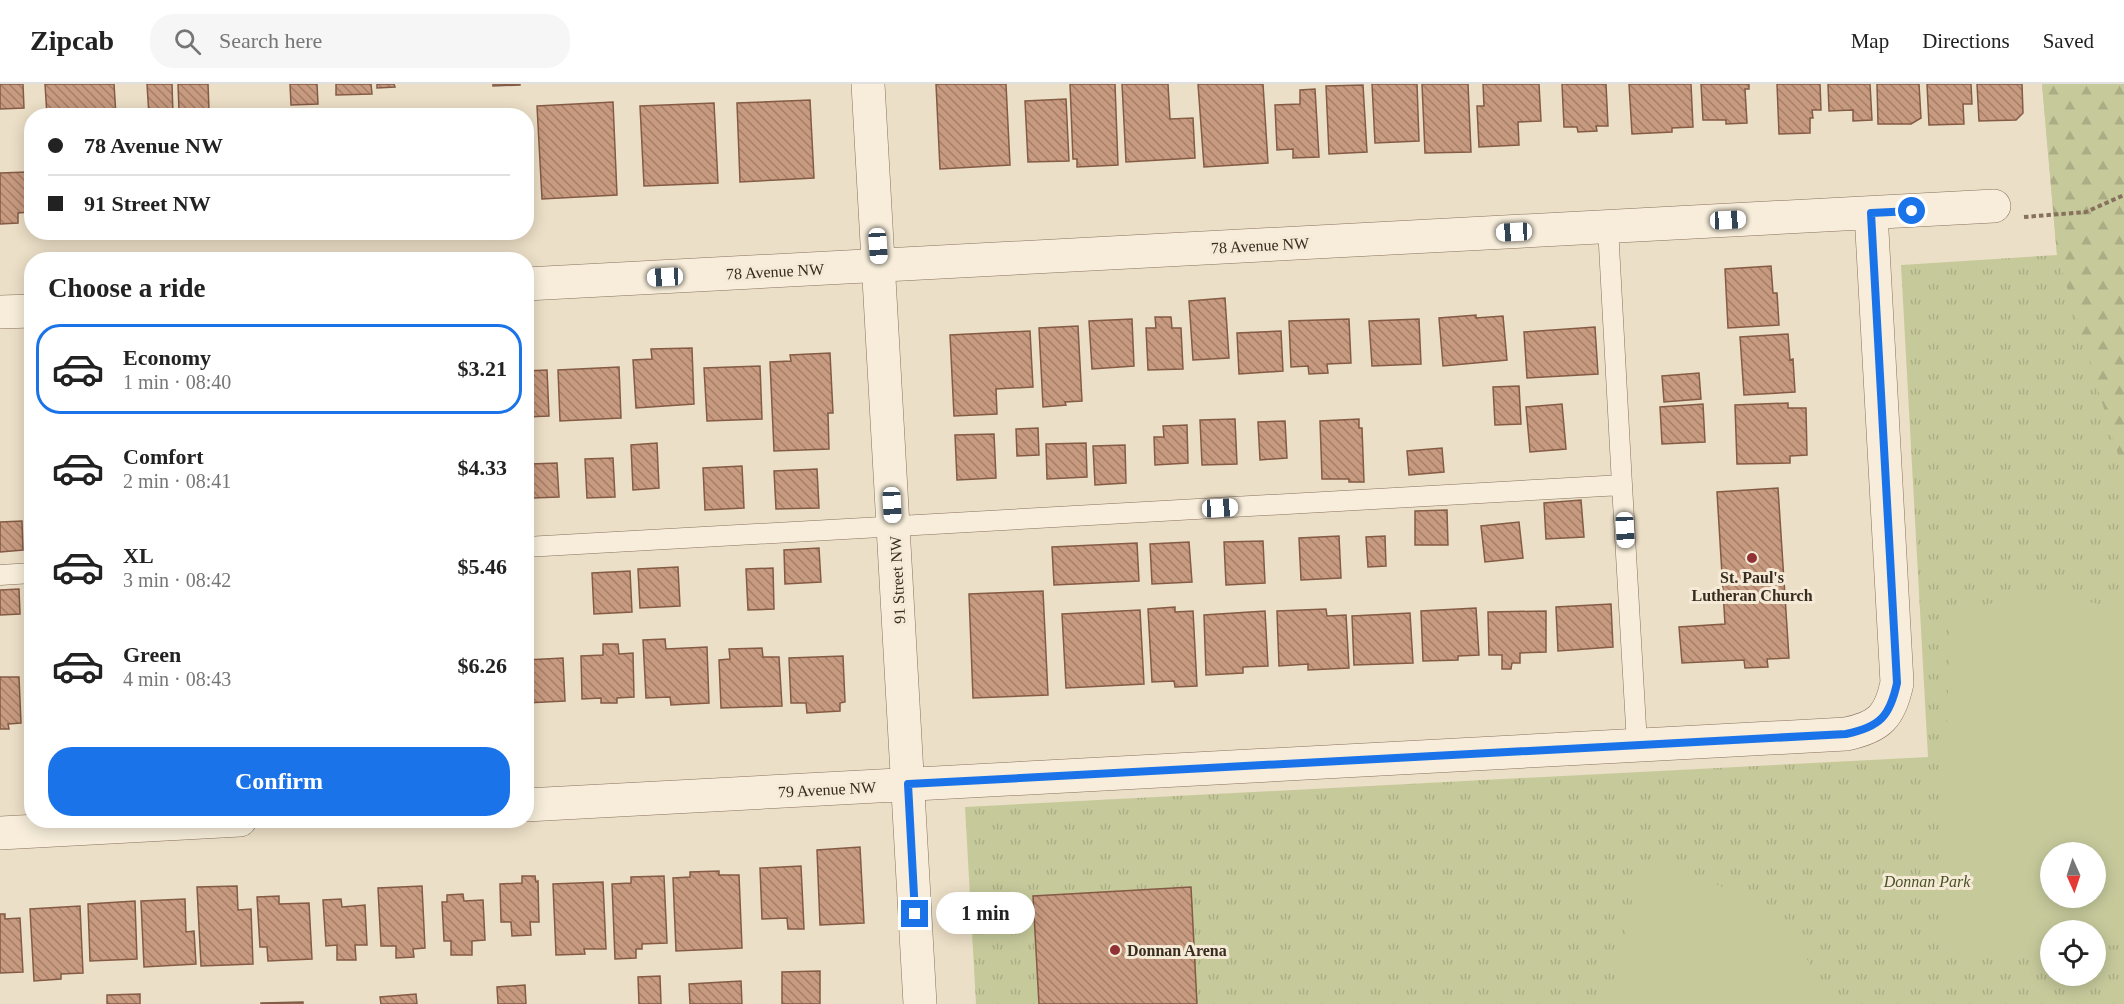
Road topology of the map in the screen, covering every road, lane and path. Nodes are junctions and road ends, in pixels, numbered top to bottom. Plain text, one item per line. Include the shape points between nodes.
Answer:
1 (868, 84) edge
2 (2124, 195) edge
3 (1994, 206) joint
4 (1871, 213) junction
5 (1608, 226) junction
6 (879, 265) junction
7 (534, 284) edge
8 (24, 311) edge
9 (0, 312) edge
10 (1622, 485) junction
11 (894, 527) junction
12 (534, 547) edge
13 (24, 574) edge
14 (0, 575) edge
15 (1637, 744) junction
16 (908, 784) junction
17 (534, 805) edge
18 (103, 828) edge
19 (0, 834) edge
20 (920, 1004) edge

1 - 6 street, 91 Street NW
2 - 3 path via 2086,212 2019,217
3 - 4 street, 78 Avenue NW
4 - 5 street, 78 Avenue NW
4 - 15 street, 79 Avenue NW via 1897,683 1889,711 1867,728 1846,734
5 - 6 street, 78 Avenue NW
5 - 10 lane
6 - 7 street, 78 Avenue NW
6 - 11 street, 91 Street NW
8 - 9 street
10 - 11 lane
10 - 15 lane
11 - 12 lane
11 - 16 street, 91 Street NW
13 - 14 lane
15 - 16 street, 79 Avenue NW
16 - 17 street, 79 Avenue NW
16 - 20 street, 91 Street NW
18 - 19 street

